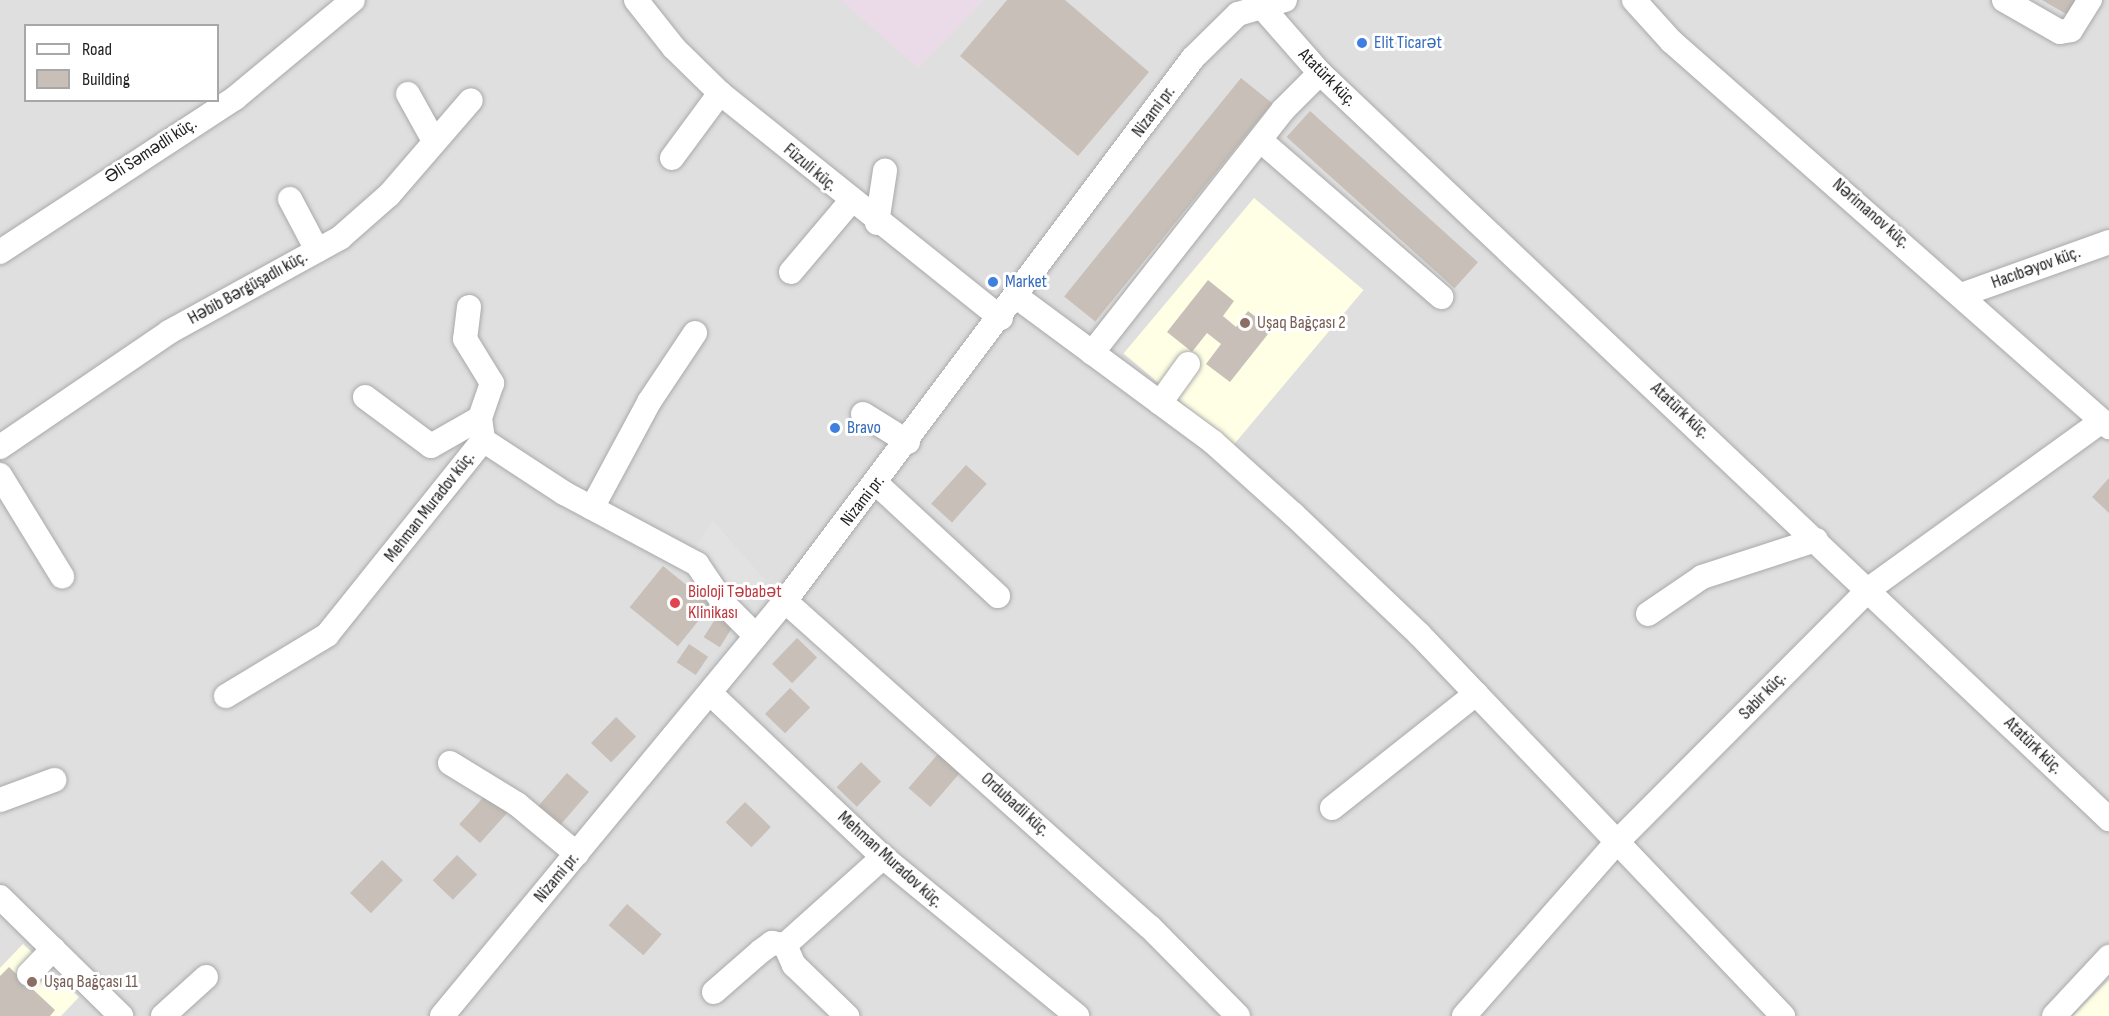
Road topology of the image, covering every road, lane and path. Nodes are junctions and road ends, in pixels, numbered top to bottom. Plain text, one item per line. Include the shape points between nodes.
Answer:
1 (353, 0) edge
2 (636, 0) edge
3 (1285, 0) edge
4 (1634, 0) edge
5 (2004, 0) edge
6 (2090, 0) edge
7 (1258, 2) edge
8 (1320, 73) junction
9 (720, 93) junction
10 (408, 94) dead end
11 (471, 100) dead end
12 (1260, 140) junction
13 (434, 141) junction
14 (672, 158) dead end
15 (885, 171) dead end
16 (290, 200) dead end
17 (851, 201) junction
18 (877, 223) junction
19 (2109, 242) edge
20 (317, 250) junction
21 (0, 252) edge
22 (791, 272) dead end
23 (1964, 294) junction
24 (1017, 297) junction
25 (1441, 297) dead end
26 (469, 307) dead end
27 (1001, 318) junction
28 (695, 333) dead end
29 (1092, 353) junction
30 (1188, 364) dead end
31 (365, 397) dead end
32 (1160, 403) junction
33 (863, 414) dead end
34 (2106, 424) edge
35 (482, 429) junction
36 (908, 442) junction
37 (0, 447) edge
38 (0, 475) edge
39 (877, 484) junction
40 (592, 508) junction
41 (1816, 540) junction
42 (63, 576) dead end
43 (1869, 589) junction
44 (998, 596) dead end
45 (785, 601) junction
46 (1648, 614) dead end
47 (756, 636) junction
48 (711, 694) junction
49 (1476, 694) junction
50 (226, 696) dead end
51 (450, 763) dead end
52 (54, 780) dead end
53 (0, 800) edge
54 (1332, 808) dead end
55 (2109, 819) edge
56 (1616, 843) junction
57 (577, 854) junction
58 (883, 857) junction
59 (0, 897) edge
60 (785, 945) junction
61 (53, 949) junction
62 (2109, 957) edge
63 (29, 974) dead end
64 (206, 977) dead end
65 (714, 992) dead end
66 (121, 1016) edge
67 (163, 1016) edge
68 (442, 1016) edge
69 (847, 1016) edge
70 (1076, 1016) edge
71 (1238, 1016) edge
72 (1464, 1016) edge
73 (1782, 1016) edge
74 (2054, 1016) edge

1 - 21 street, Əli Səmədli küç. via 235,98
2 - 9 street, Füzuli küç.
3 - 7 street, Nizami pr.
4 - 23 street, Nərimanov küç. via 1671,42
5 - 6 street via 2060,32 2071,30
7 - 8 street, Atatürk küç.
7 - 24 street, Nizami pr. via 1222,26 1193,58
8 - 12 street
8 - 41 street, Atatürk küç.
9 - 14 street
9 - 17 street, Füzuli küç.
10 - 13 street
11 - 13 street, Həbib Bərgüşadlı küç.
12 - 25 street
12 - 29 street
13 - 20 street, Həbib Bərgüşadlı küç. via 389,195
15 - 18 street
16 - 20 street
17 - 18 street, Füzuli küç.
17 - 22 street
18 - 27 street, Füzuli küç.
19 - 23 street, Hacıbəyov küç.
20 - 37 street, Həbib Bərgüşadlı küç. via 169,332
23 - 34 street, Nərimanov küç.
24 - 27 street, Nizami pr.
24 - 29 street
26 - 35 street via 465,339 492,383
27 - 36 street, Nizami pr.
28 - 40 street via 649,402
29 - 32 street
30 - 32 street
31 - 35 street via 431,446
32 - 49 street via 1267,489
33 - 36 street
34 - 43 street, Sabir küç.
35 - 40 street, Mehman Muradov küç.
35 - 50 street, Mehman Muradov küç. via 327,635
36 - 39 street, Nizami pr.
38 - 42 street
39 - 44 street
39 - 45 street, Nizami pr.
40 - 47 street, Mehman Muradov küç. via 698,564 724,604
41 - 43 street, Atatürk küç.
41 - 46 street via 1702,577
43 - 55 street, Atatürk küç.
43 - 56 street, Sabir küç.
45 - 47 street, Nizami pr.
45 - 71 street, Ordubadii küç. via 1150,927
47 - 48 street, Nizami pr.
48 - 57 street, Nizami pr.
48 - 58 street, Mehman Muradov küç.
49 - 54 street
49 - 56 street
51 - 57 street via 517,804
52 - 53 street
56 - 72 street, Sabir küç.
56 - 73 street
57 - 68 street, Nizami pr.
58 - 60 street
58 - 70 street, Mehman Muradov küç.
59 - 61 street
60 - 65 street via 766,947
60 - 69 street via 794,965
61 - 63 street
61 - 66 street
62 - 74 street
64 - 67 street

